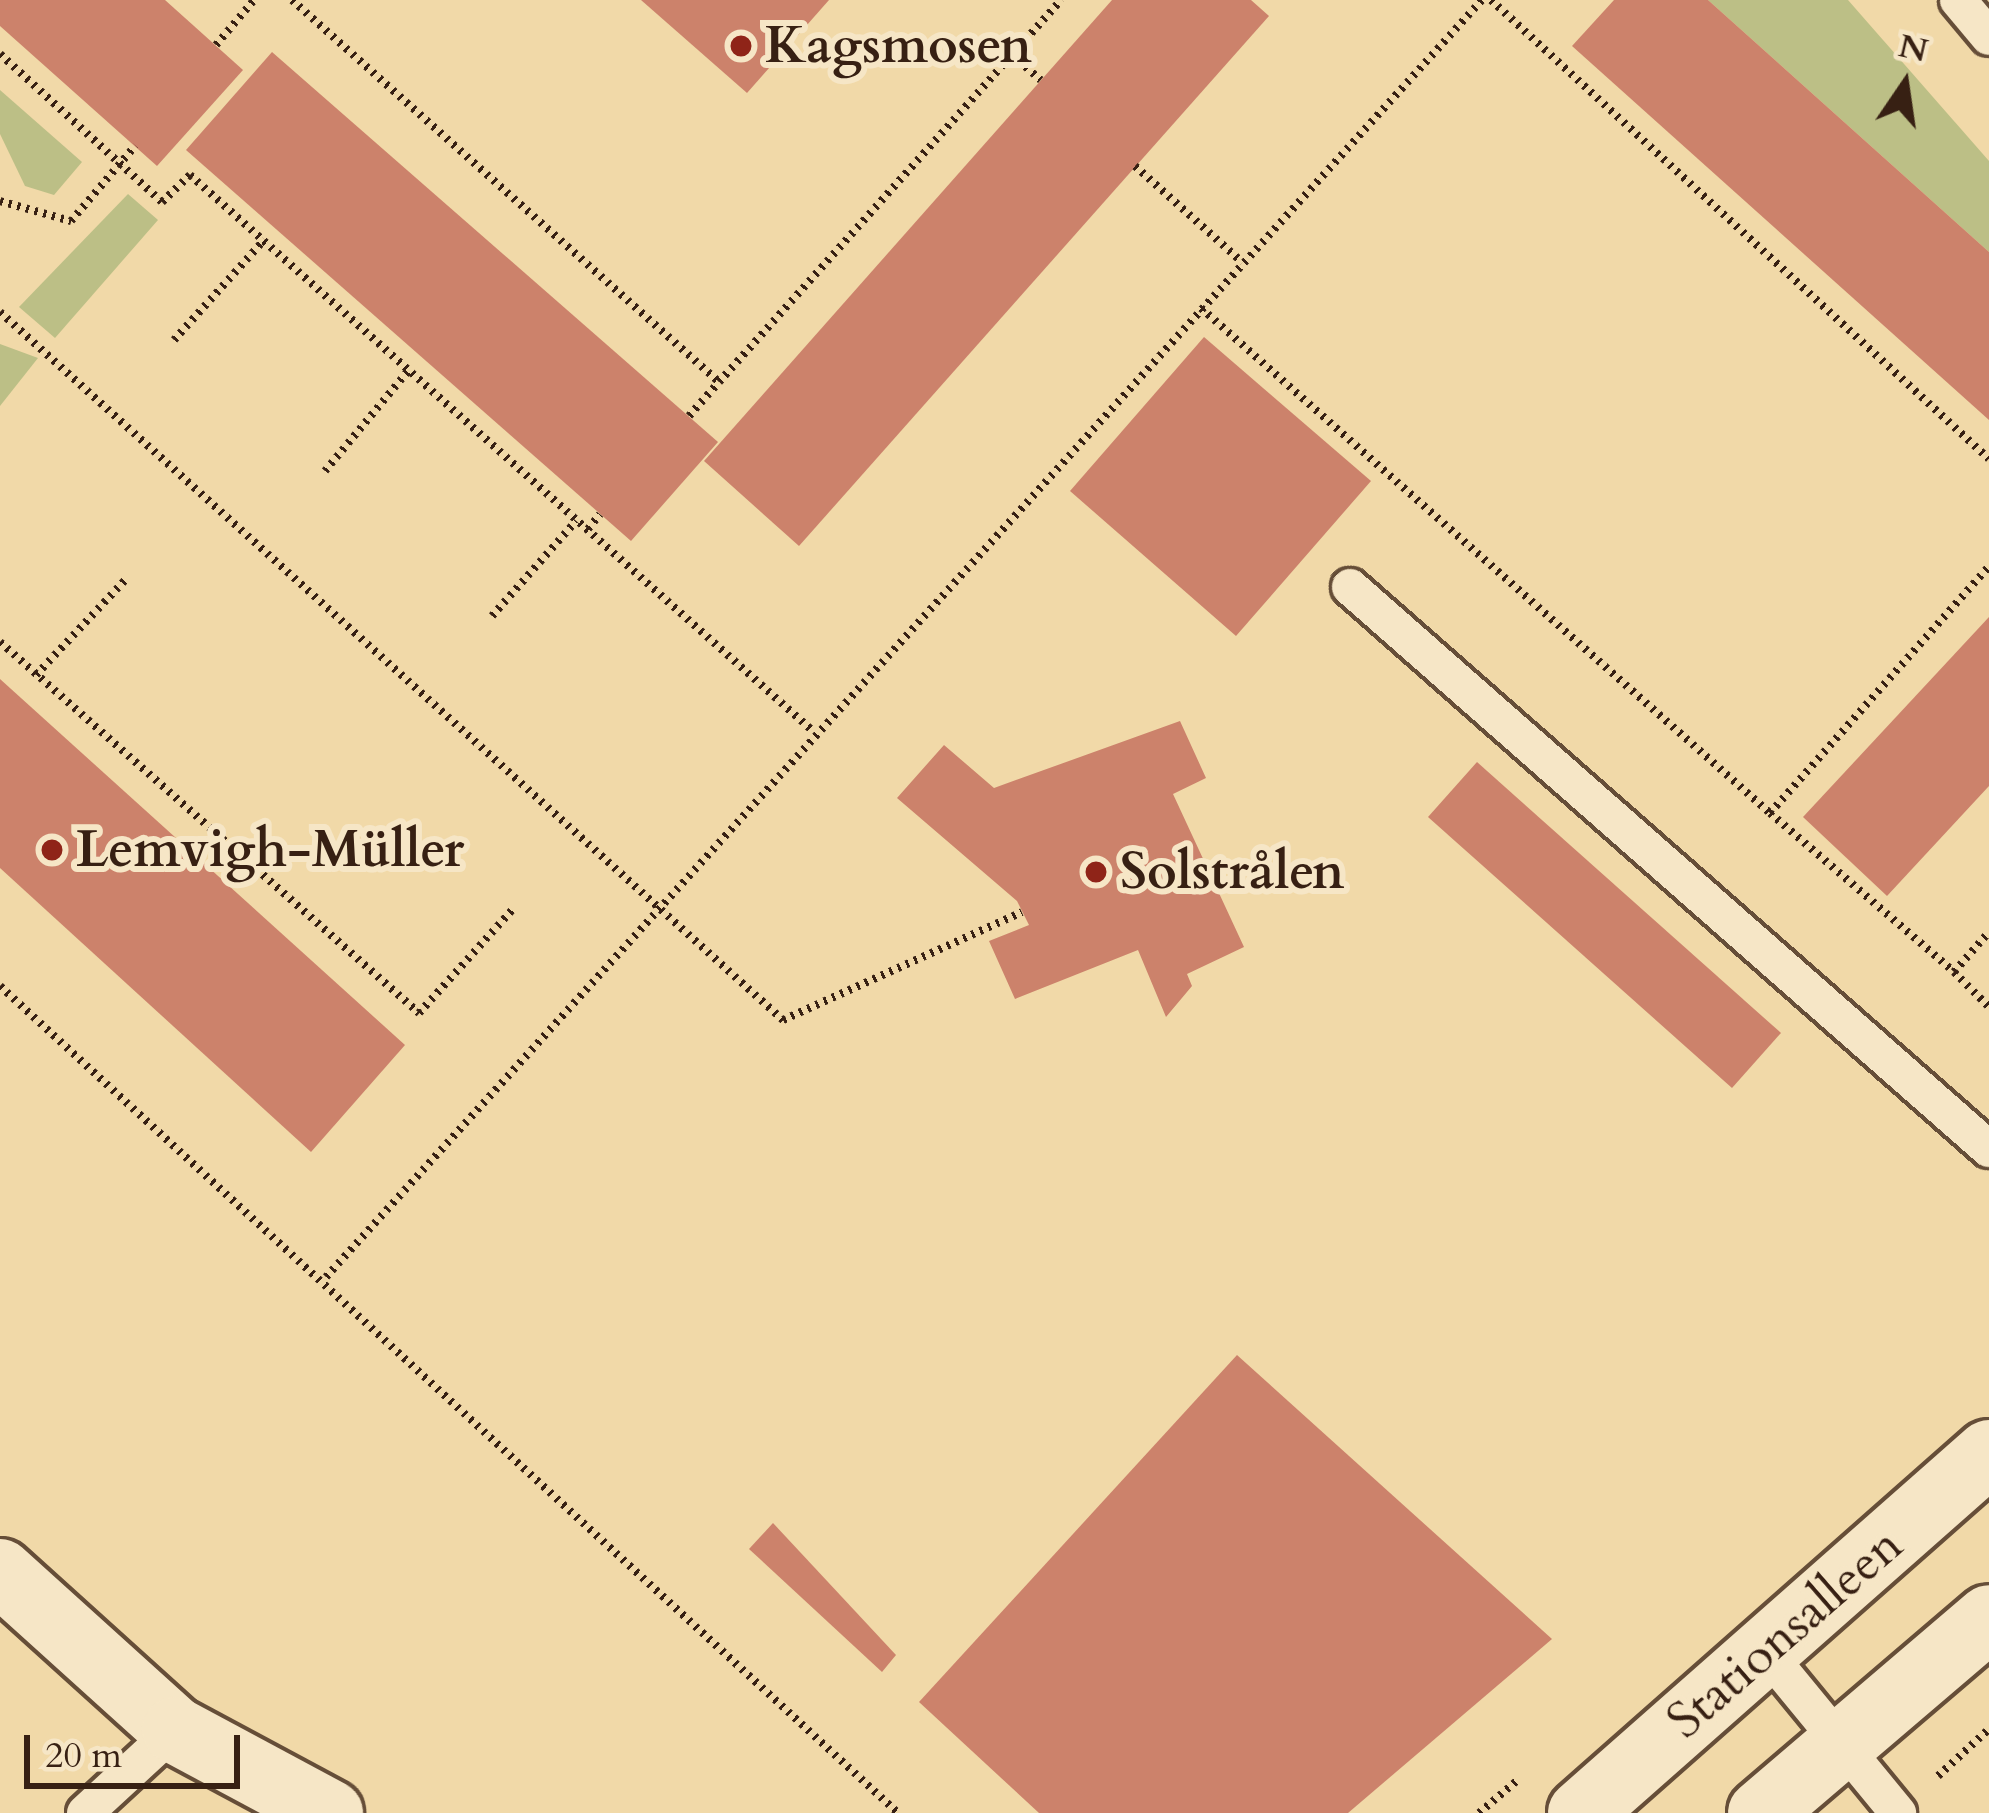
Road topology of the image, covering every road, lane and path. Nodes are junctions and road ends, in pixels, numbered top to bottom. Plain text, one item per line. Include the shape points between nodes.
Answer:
1 (254, 0) edge
2 (292, 0) edge
3 (1061, 0) edge
4 (1481, 0) edge
5 (1491, 0) edge
6 (1958, 0) edge
7 (1989, 37) edge
8 (216, 45) dead end
9 (0, 54) edge
10 (1012, 55) junction
11 (1041, 80) dead end
12 (134, 146) dead end
13 (118, 166) junction
14 (1135, 166) dead end
15 (4, 204) edge
16 (0, 221) edge
17 (264, 240) junction
18 (1242, 262) junction
19 (1201, 308) junction
20 (0, 312) edge
21 (174, 340) dead end
22 (409, 370) junction
23 (719, 382) junction
24 (689, 416) dead end
25 (1989, 460) edge
26 (326, 471) dead end
27 (600, 514) dead end
28 (576, 520) junction
29 (588, 529) junction
30 (1989, 566) edge
31 (128, 578) dead end
32 (1351, 587) dead end
33 (492, 616) dead end
34 (0, 642) edge
35 (36, 675) junction
36 (814, 732) junction
37 (1770, 813) junction
38 (659, 902) junction
39 (512, 910) dead end
40 (1022, 912) dead end
41 (1989, 932) edge
42 (1954, 972) junction
43 (0, 986) edge
44 (1989, 1007) edge
45 (1989, 1149) edge
46 (326, 1277) junction
47 (1989, 1453) edge
48 (0, 1572) edge
49 (1989, 1618) edge
50 (1765, 1651) junction
51 (1989, 1729) edge
52 (175, 1730) junction
53 (1841, 1744) junction
54 (86, 1813) edge
55 (330, 1813) edge
56 (898, 1813) edge
57 (1581, 1813) edge
58 (1761, 1813) edge
59 (1898, 1813) edge

1 - 8 path
2 - 23 path
3 - 10 path
4 - 18 path
5 - 25 path
6 - 7 lane
9 - 13 path
10 - 11 path
10 - 23 path
12 - 13 path
13 - 15 path via 70,221
13 - 17 path via 162,202 190,175
14 - 18 path
15 - 16 path
17 - 21 path
17 - 22 path
18 - 19 path
19 - 36 path
19 - 37 path
20 - 38 path
22 - 26 path
22 - 28 path
23 - 24 path
27 - 29 path
28 - 29 path
28 - 33 path
29 - 36 path
30 - 37 path
31 - 35 path
32 - 45 lane
34 - 35 path
35 - 39 path via 419,1013
36 - 38 path
37 - 42 path
38 - 40 path via 783,1020
38 - 46 path
41 - 42 path
42 - 44 path
43 - 46 path
46 - 56 path
47 - 50 street, Stationsalleen
48 - 52 street
49 - 53 street
50 - 53 lane
50 - 57 street, Stationsalleen
51 - 59 path
52 - 54 lane
52 - 55 street
53 - 58 street
53 - 59 lane

